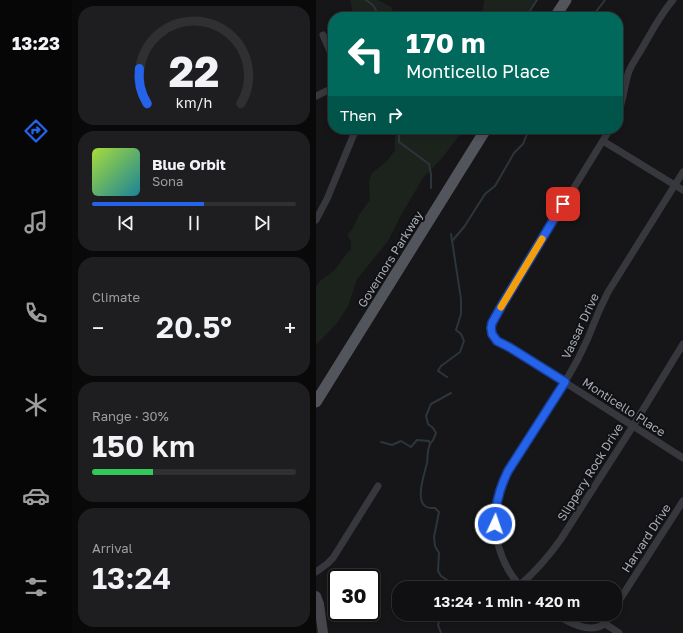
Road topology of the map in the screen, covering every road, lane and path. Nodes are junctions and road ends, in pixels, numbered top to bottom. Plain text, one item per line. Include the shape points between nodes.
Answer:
1 (566, 0) edge
2 (673, 0) edge
3 (558, 12) edge
4 (323, 35) dead end
5 (328, 46) edge
6 (328, 90) edge
7 (316, 96) edge
8 (623, 97) edge
9 (354, 134) edge
10 (483, 134) edge
11 (607, 134) edge
12 (603, 141) junction
13 (683, 172) edge
14 (675, 185) junction
15 (683, 190) edge
16 (316, 220) edge
17 (683, 344) edge
18 (565, 382) junction
19 (316, 402) edge
20 (633, 426) junction
21 (683, 458) edge
22 (378, 486) dead end
23 (683, 500) edge
24 (316, 572) edge
25 (517, 581) edge
26 (527, 581) edge
27 (316, 596) edge
28 (622, 596) edge
29 (567, 621) edge
30 (604, 623) joint
31 (323, 633) edge
32 (619, 633) edge

1 - 3 main road
2 - 8 street via 661,15 629,70
4 - 5 street
6 - 7 street
9 - 16 street
10 - 19 main road, Governors Parkway
11 - 12 street, Monticello Place
12 - 14 street
12 - 18 street, Monticello Place via 502,305 491,328 497,341
13 - 14 street, Vassar Drive
14 - 15 street
14 - 18 street, Vassar Drive via 607,294
17 - 20 street, Slippery Rock Drive
18 - 20 street, Monticello Place
18 - 25 street, Vassar Drive via 508,471 497,500 495,524 500,550
20 - 21 street, Monticello Place
20 - 26 street, Slippery Rock Drive via 553,551
22 - 24 street via 333,558
23 - 28 street, Harvard Drive
27 - 31 street
29 - 30 street via 588,631
30 - 32 street

